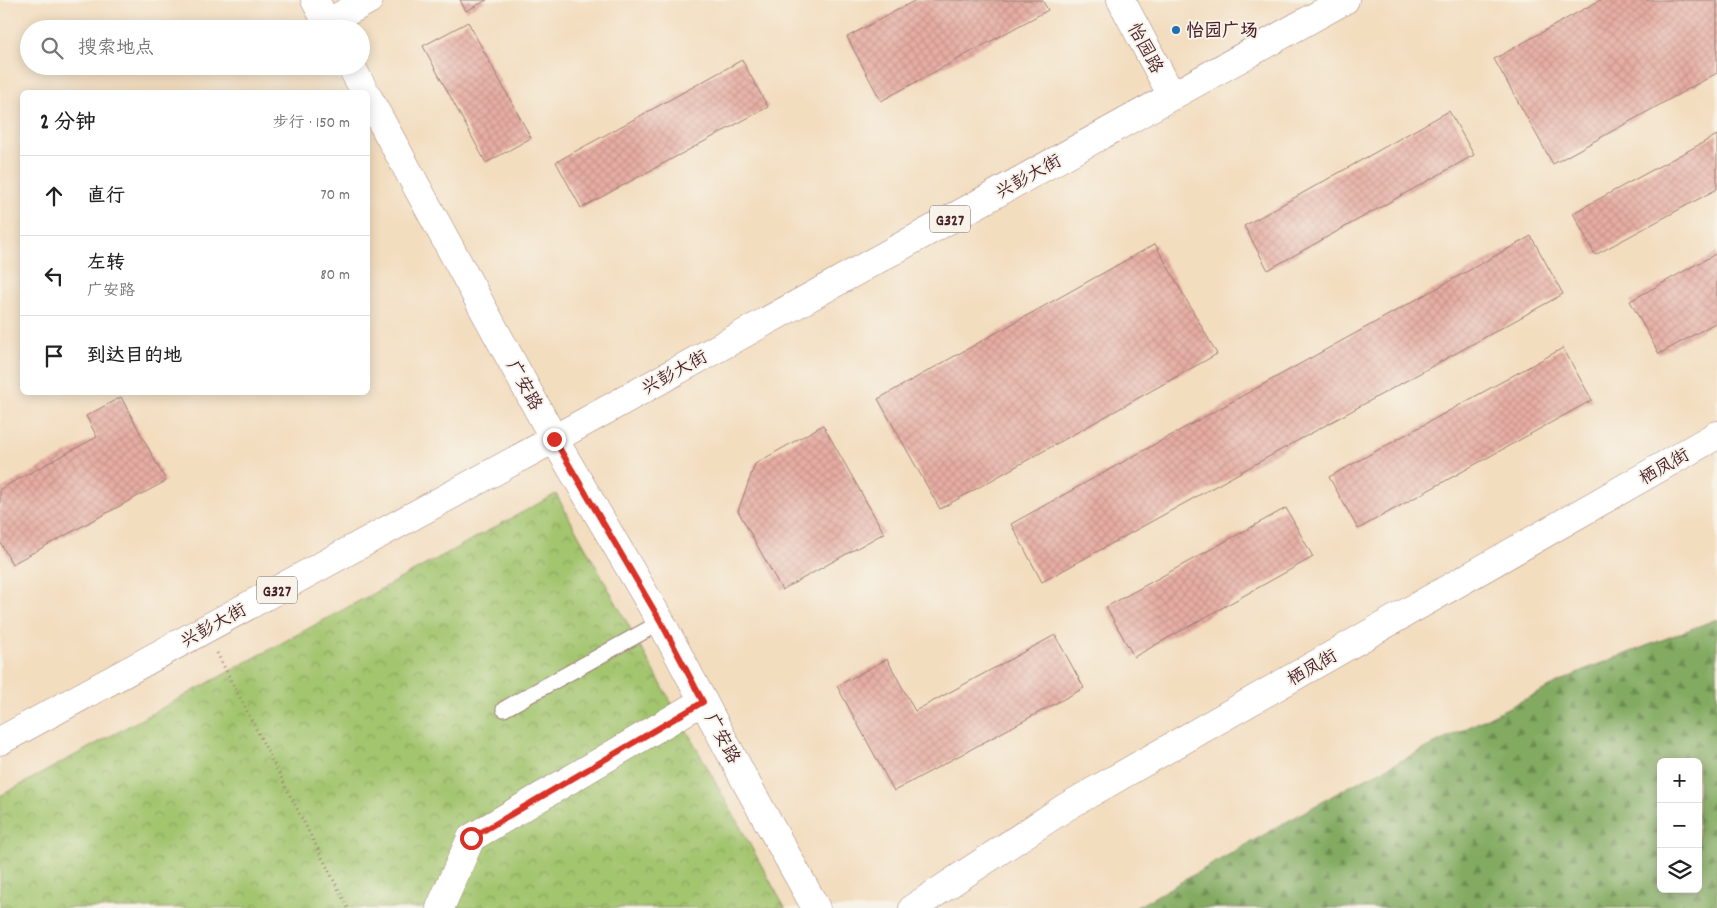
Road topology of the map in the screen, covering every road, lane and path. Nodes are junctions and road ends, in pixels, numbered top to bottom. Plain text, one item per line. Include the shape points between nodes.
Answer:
1 (369, 0) edge
2 (1121, 0) edge
3 (1346, 0) edge
4 (324, 17) edge
5 (356, 75) edge
6 (364, 90) edge
7 (1172, 96) junction
8 (370, 101) edge
9 (1717, 436) edge
10 (554, 439) junction
11 (661, 622) junction
12 (205, 629) junction
13 (703, 702) junction
14 (504, 709) dead end
15 (0, 741) edge
16 (348, 908) edge
17 (440, 908) edge
18 (816, 908) edge
19 (914, 908) edge

1 - 4 main road
2 - 7 main road, 怡园路
3 - 7 main road, 兴彭大街 / G327
5 - 6 main road
7 - 10 main road, 兴彭大街 / G327
8 - 10 main road, 广安路
9 - 19 main road, 栖凤街 via 1066,807
10 - 11 main road, 广安路
10 - 12 main road, 兴彭大街 / G327
11 - 13 main road, 广安路
11 - 14 lane
12 - 15 main road, 兴彭大街 / G327
12 - 16 path
13 - 17 main road via 471,838
13 - 18 main road, 广安路

